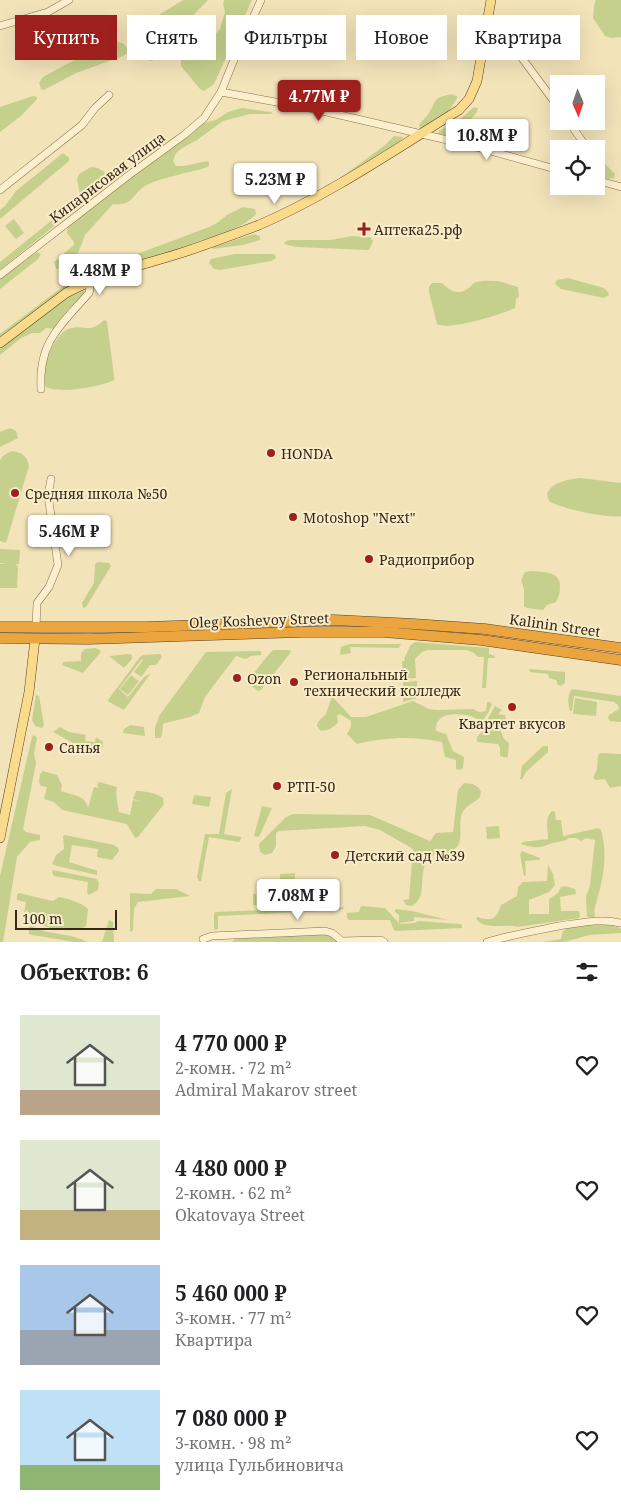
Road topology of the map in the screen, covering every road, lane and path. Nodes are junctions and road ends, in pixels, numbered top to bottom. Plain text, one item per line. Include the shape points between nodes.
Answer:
1 (69, 0) edge
2 (261, 0) edge
3 (491, 0) edge
4 (488, 15) edge
5 (0, 26) edge
6 (481, 60) edge
7 (523, 60) edge
8 (221, 92) junction
9 (109, 95) dead end
10 (550, 96) edge
11 (420, 134) junction
12 (550, 168) edge
13 (605, 183) edge
14 (621, 187) edge
15 (0, 190) edge
16 (0, 275) edge
17 (88, 282) junction
18 (0, 343) edge
19 (41, 389) dead end
20 (51, 479) dead end
21 (0, 628) edge
22 (36, 628) junction
23 (485, 629) joint
24 (0, 638) edge
25 (17, 639) junction
26 (35, 639) junction
27 (0, 643) edge
28 (518, 645) joint
29 (621, 648) edge
30 (621, 660) edge
31 (0, 838) edge
32 (621, 923) edge
33 (203, 939) dead end
34 (384, 942) edge
35 (487, 942) edge

1 - 5 street via 48,12
2 - 8 street, Кипарисовая улица
3 - 4 main road
6 - 11 main road via 470,99
7 - 10 street
8 - 11 street via 314,109
8 - 16 street, Кипарисовая улица via 204,118 184,135
9 - 15 street via 82,125
11 - 12 street
11 - 17 main road via 278,216 185,252
13 - 14 street
17 - 18 main road via 66,293
17 - 19 street via 89,293 70,312 44,352
20 - 22 street via 48,495 58,565 49,587 36,603
21 - 22 highway, Oleg Koshevoy Street
22 - 23 highway, Oleg Koshevoy Street via 334,620
23 - 29 highway, Kalinin Street
24 - 25 highway, Oleg Koshevoy Street
25 - 26 highway, Oleg Koshevoy Street
25 - 27 main road
26 - 28 highway, Oleg Koshevoy Street via 384,632
26 - 31 main road via 29,692
28 - 30 highway, Kalinin Street
32 - 35 street via 585,922 528,931
33 - 34 street via 324,931 342,941

